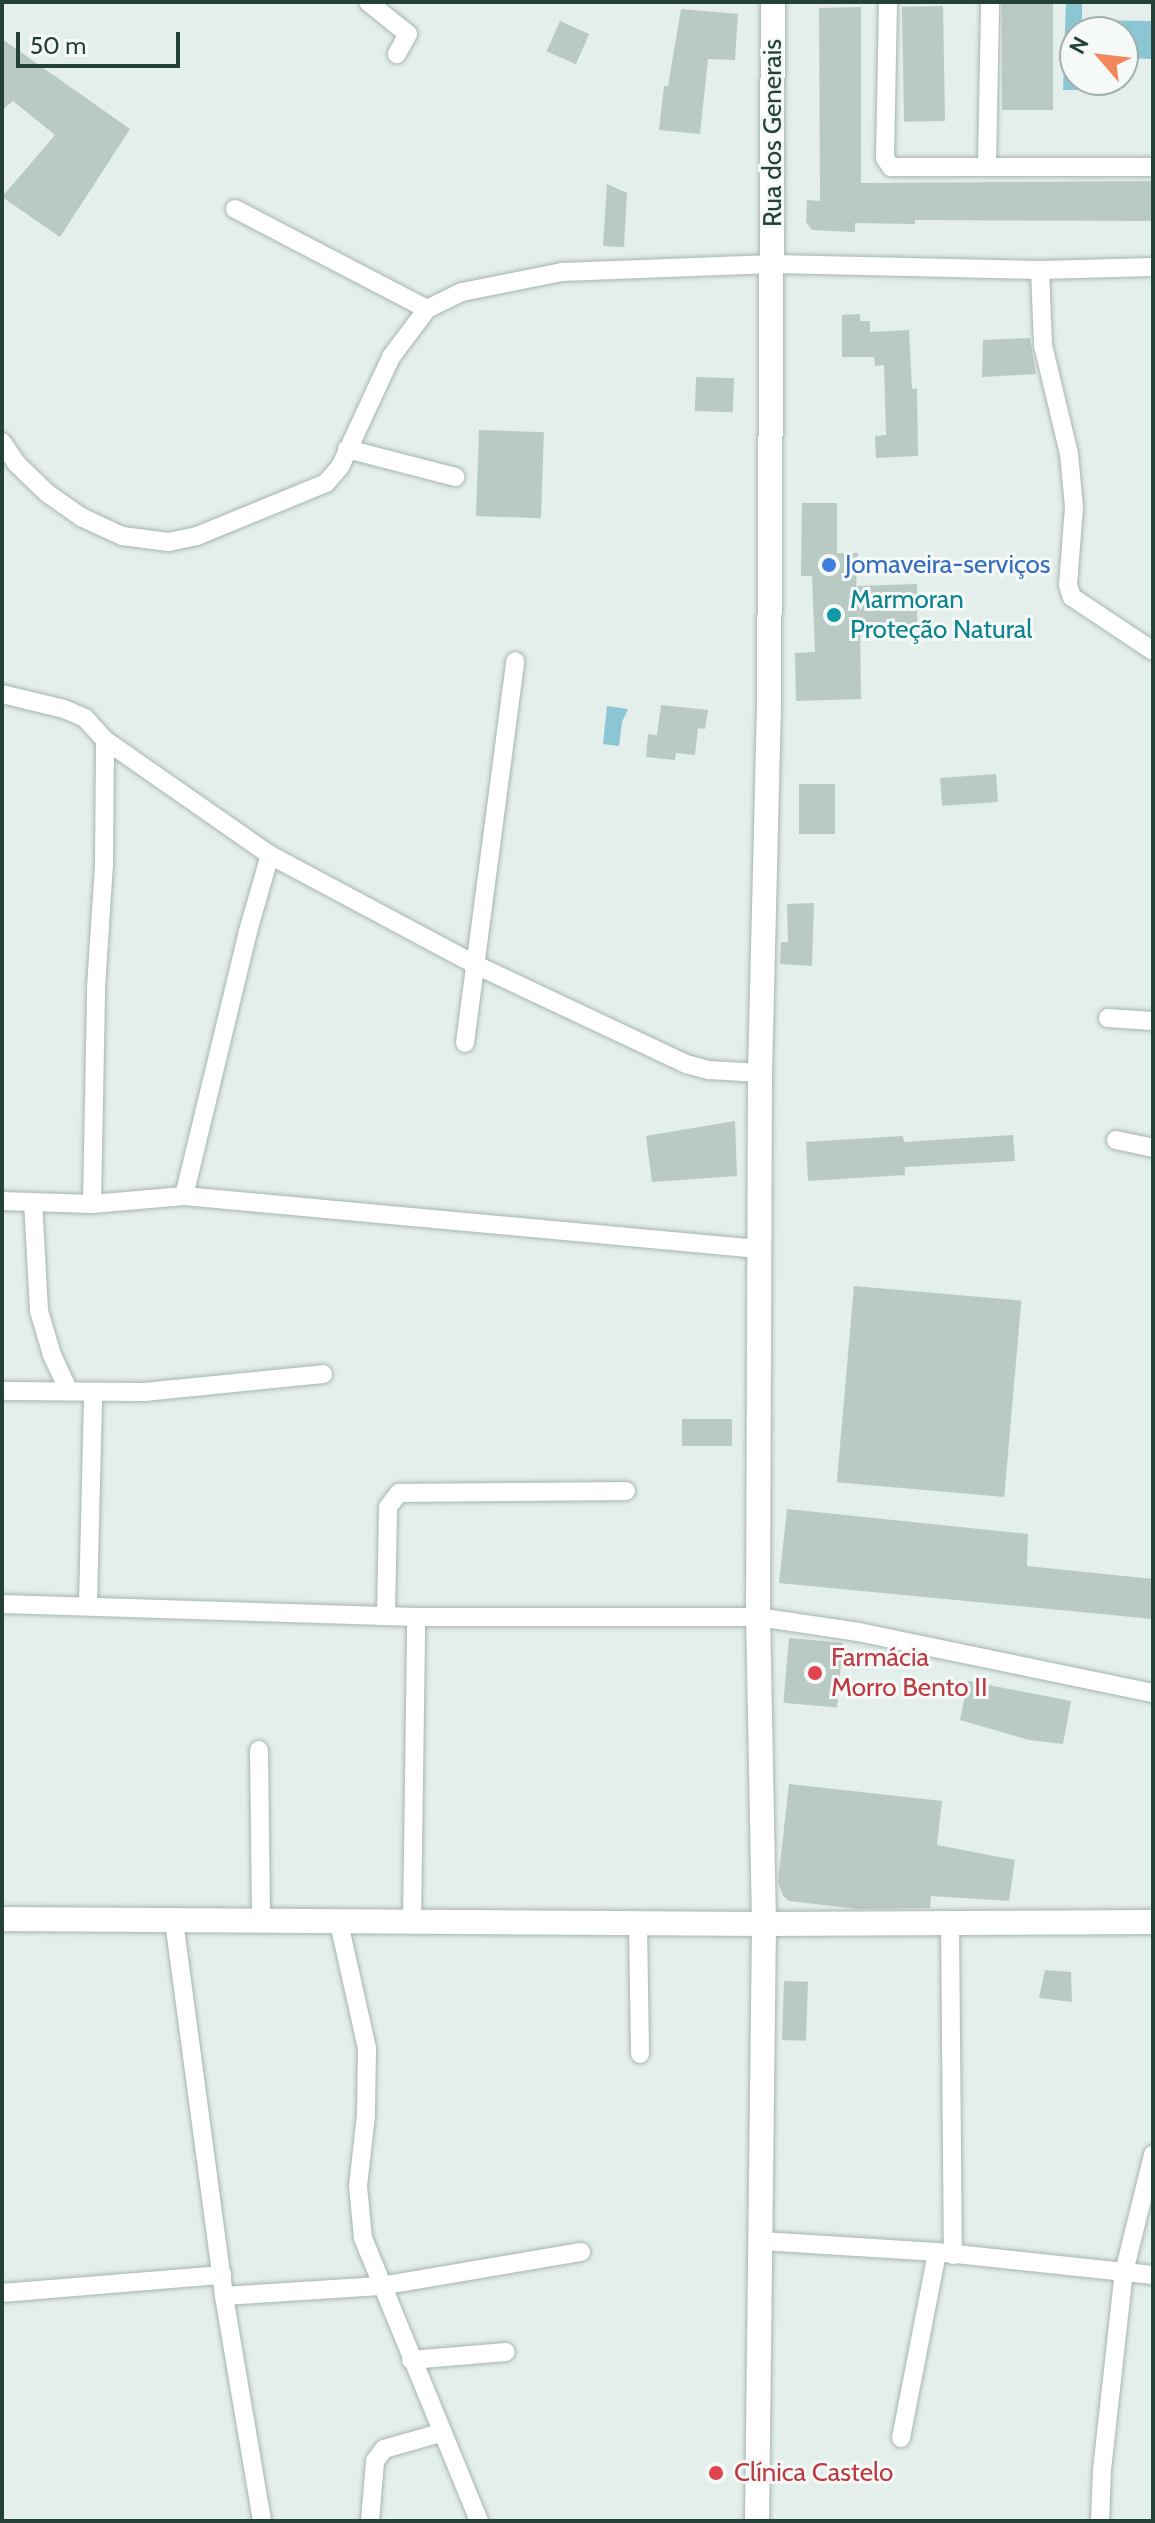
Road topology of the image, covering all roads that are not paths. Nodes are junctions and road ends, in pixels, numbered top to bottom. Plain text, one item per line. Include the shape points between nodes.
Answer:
1 (368, 2) edge
2 (773, 2) edge
3 (888, 2) edge
4 (990, 2) edge
5 (397, 54) dead end
6 (987, 165) junction
7 (1153, 167) edge
8 (235, 209) dead end
9 (773, 264) junction
10 (1153, 267) edge
11 (1040, 270) junction
12 (427, 309) junction
13 (2, 442) edge
14 (347, 449) junction
15 (455, 477) dead end
16 (1153, 651) edge
17 (515, 661) dead end
18 (2, 694) edge
19 (105, 740) junction
20 (270, 855) junction
21 (476, 965) junction
22 (1108, 1018) dead end
23 (1153, 1021) edge
24 (465, 1043) dead end
25 (760, 1073) junction
26 (1116, 1140) dead end
27 (1153, 1148) edge
28 (184, 1196) junction
29 (2, 1201) edge
30 (33, 1202) junction
31 (92, 1204) junction
32 (759, 1249) junction
33 (323, 1374) dead end
34 (2, 1391) edge
35 (69, 1391) junction
36 (93, 1394) junction
37 (626, 1491) dead end
38 (2, 1604) edge
39 (88, 1604) junction
40 (386, 1615) junction
41 (416, 1617) junction
42 (758, 1617) junction
43 (1153, 1693) edge
44 (259, 1750) dead end
45 (2, 1919) edge
46 (174, 1921) junction
47 (261, 1922) junction
48 (412, 1922) junction
49 (1153, 1922) edge
50 (339, 1923) junction
51 (950, 1923) junction
52 (638, 1924) junction
53 (764, 1924) junction
54 (640, 2054) dead end
55 (1153, 2155) edge
56 (762, 2241) junction
57 (581, 2252) dead end
58 (945, 2253) junction
59 (1124, 2272) junction
60 (222, 2275) junction
61 (1153, 2275) edge
62 (380, 2286) junction
63 (2, 2293) edge
64 (224, 2296) junction
65 (506, 2352) dead end
66 (411, 2360) junction
67 (440, 2433) junction
68 (901, 2438) dead end
69 (262, 2521) edge
70 (370, 2521) edge
71 (479, 2521) edge
72 (757, 2521) edge
73 (1100, 2521) edge

1 - 5 street via 408,34
2 - 9 street, Rua dos Generais
3 - 6 street via 888,164
4 - 6 street
6 - 7 street
8 - 12 street
9 - 11 street
9 - 12 street via 562,272 462,292
9 - 25 street, Rua dos Generais
10 - 11 street
11 - 16 street via 1043,345 1069,454 1074,507 1068,585 1083,608
12 - 14 street via 391,357
13 - 14 street via 47,493 81,517 122,536 169,542 313,490 340,467
14 - 15 street
17 - 21 street
18 - 19 street via 85,718
19 - 20 street
19 - 31 street
20 - 21 street
20 - 28 street
21 - 24 street
21 - 25 street via 686,1064
22 - 23 street
25 - 32 street, Rua dos Generais
26 - 27 street
28 - 31 street
28 - 32 street
29 - 30 street
30 - 31 street
30 - 35 street via 39,1311
32 - 42 street, Rua dos Generais
33 - 36 street
34 - 35 street
35 - 36 street
36 - 39 street
37 - 40 street via 399,1493 388,1507
38 - 39 street
39 - 40 street
40 - 41 street
41 - 42 street
41 - 48 street
42 - 43 street via 858,1632
42 - 53 street, Rua dos Generais
44 - 47 street
45 - 46 street
46 - 47 street
46 - 60 street
47 - 50 street
48 - 50 street
48 - 52 street
49 - 51 street
50 - 62 street via 367,2048 358,2186 363,2238
51 - 53 street
51 - 58 street
52 - 53 street
52 - 54 street
53 - 56 street, Rua dos Generais
55 - 59 street
56 - 58 street
56 - 72 street, Rua dos Generais
57 - 62 street
58 - 59 street
58 - 68 street
59 - 61 street
59 - 73 street
60 - 63 street
60 - 64 street
62 - 64 street
62 - 66 street
64 - 69 street
65 - 66 street
66 - 67 street
67 - 70 street via 384,2449 375,2461
67 - 71 street

